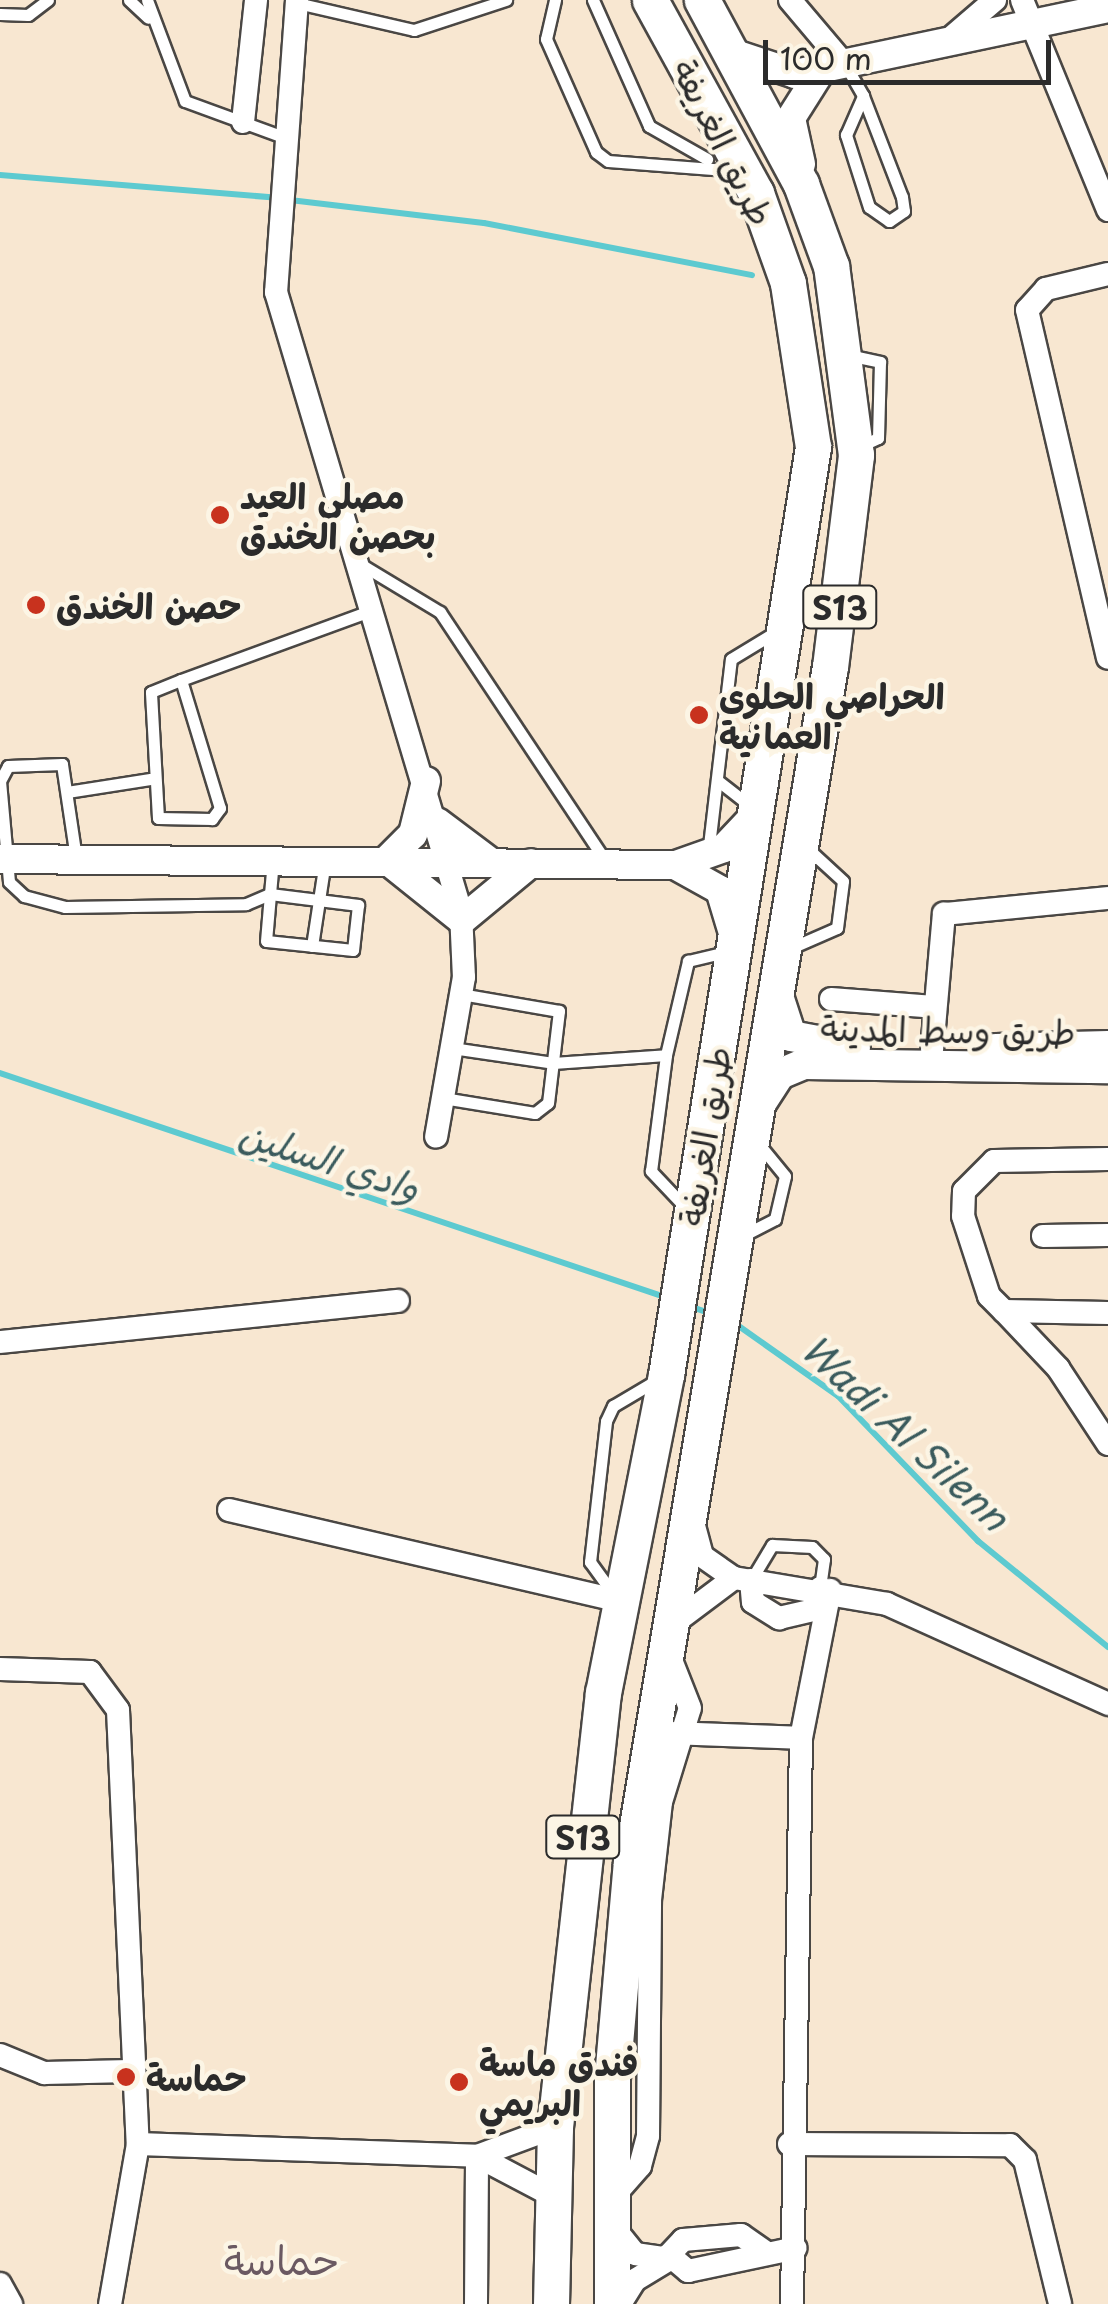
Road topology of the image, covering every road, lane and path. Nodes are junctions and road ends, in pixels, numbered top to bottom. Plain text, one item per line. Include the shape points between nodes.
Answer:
1 (48, 0) edge
2 (129, 0) edge
3 (147, 0) edge
4 (256, 0) edge
5 (506, 0) edge
6 (555, 0) edge
7 (593, 0) edge
8 (650, 0) edge
9 (702, 0) edge
10 (790, 0) edge
11 (994, 0) edge
12 (297, 1) edge
13 (482, 4) edge
14 (1108, 8) edge
15 (1027, 13) edge
16 (0, 14) edge
17 (148, 18) junction
18 (938, 43) junction
19 (732, 53) junction
20 (834, 67) junction
21 (863, 96) junction
22 (243, 122) junction
23 (286, 146) junction
24 (726, 170) junction
25 (756, 193) junction
26 (1108, 210) edge
27 (832, 266) junction
28 (1108, 274) edge
29 (362, 565) junction
30 (376, 609) junction
31 (790, 625) junction
32 (1108, 658) edge
33 (181, 680) junction
34 (150, 779) junction
35 (717, 780) junction
36 (426, 782) junction
37 (67, 792) junction
38 (758, 812) junction
39 (437, 822) junction
40 (800, 842) junction
41 (708, 856) junction
42 (76, 858) junction
43 (274, 858) junction
44 (3, 859) edge
45 (325, 859) junction
46 (386, 860) junction
47 (446, 861) junction
48 (490, 862) junction
49 (532, 863) junction
50 (607, 864) junction
51 (674, 865) junction
52 (270, 894) junction
53 (1108, 898) edge
54 (319, 900) junction
55 (462, 920) junction
56 (312, 946) junction
57 (734, 950) junction
58 (782, 952) junction
59 (776, 988) junction
60 (462, 994) junction
61 (831, 1000) dead end
62 (934, 1007) junction
63 (1108, 1046) edge
64 (452, 1048) junction
65 (932, 1050) junction
66 (666, 1055) junction
67 (554, 1063) junction
68 (1108, 1068) edge
69 (443, 1098) junction
70 (751, 1127) junction
71 (436, 1137) dead end
72 (1108, 1158) edge
73 (692, 1214) junction
74 (1108, 1235) edge
75 (1043, 1236) dead end
76 (398, 1302) dead end
77 (1004, 1311) junction
78 (1108, 1313) edge
79 (0, 1342) edge
80 (666, 1375) junction
81 (1108, 1444) edge
82 (691, 1508) junction
83 (229, 1510) dead end
84 (743, 1579) junction
85 (825, 1589) junction
86 (620, 1601) junction
87 (669, 1638) junction
88 (0, 1669) edge
89 (1108, 1704) edge
90 (667, 1733) junction
91 (802, 1738) junction
92 (0, 2055) edge
93 (130, 2071) junction
94 (555, 2127) junction
95 (138, 2144) junction
96 (789, 2144) junction
97 (477, 2156) junction
98 (553, 2196) junction
99 (611, 2211) junction
100 (796, 2248) junction
101 (670, 2259) junction
102 (0, 2284) edge
103 (11, 2304) edge
104 (110, 2304) edge
105 (476, 2304) edge
106 (551, 2304) edge
107 (616, 2304) edge
108 (792, 2304) edge
109 (1060, 2304) edge

1 - 16 lane via 28,15
2 - 17 lane
3 - 17 lane
4 - 22 street
5 - 13 lane
6 - 24 lane via 546,39 596,152 608,161
7 - 24 lane via 649,126
8 - 25 main road, طريق الغريفة / S13
9 - 19 main road, طريق الغريفة / S13
10 - 20 street
11 - 18 street via 974,26
12 - 13 lane via 414,30
12 - 23 street
14 - 15 street
15 - 18 street
15 - 26 street
17 - 22 lane via 179,95
18 - 20 street
19 - 20 street via 777,74
19 - 27 main road, طريق الغريفة / S13
20 - 21 lane
20 - 27 street via 797,99 792,128
21 - 21 lane via 846,135 869,207 889,220 904,211 902,197
22 - 23 lane
23 - 29 street via 274,248 284,332
24 - 25 lane
25 - 31 main road, طريق الغريفة / S13 via 788,283 811,428
27 - 40 main road, طريق الغريفة / S13 via 856,449 851,536
28 - 32 street via 1046,288 1028,310
29 - 30 street
29 - 50 lane via 440,612
30 - 33 lane
30 - 36 street
31 - 35 lane via 731,659
31 - 38 main road, طريق الغريفة / S13
33 - 34 lane via 148,697
33 - 34 lane via 220,813 160,820
34 - 37 lane
35 - 38 lane
35 - 41 lane
36 - 39 street
36 - 46 street via 421,818
37 - 42 lane
37 - 44 lane via 57,761 8,766 0,781
38 - 41 street
38 - 57 main road, طريق الغريفة / S13
39 - 47 street
39 - 48 street
40 - 58 main road, طريق الغريفة / S13
40 - 58 lane via 843,881 837,928
41 - 51 street
42 - 43 street
42 - 44 street
43 - 45 street
43 - 52 lane
44 - 52 lane via 9,882 44,904 246,904
45 - 46 street
45 - 54 lane
46 - 47 street
46 - 55 street
47 - 48 street
47 - 55 street
48 - 49 street
49 - 50 street
49 - 55 street
50 - 51 street
51 - 57 street via 720,890
52 - 54 lane
52 - 56 lane via 266,941
53 - 62 street via 949,910
54 - 56 lane
54 - 56 lane via 358,904 353,950
55 - 60 street
57 - 66 lane via 688,962
57 - 73 main road, طريق الغريفة / S13
58 - 59 main road, طريق الغريفة / S13
59 - 65 main road, طريق وسط المدينة via 791,1036
59 - 70 main road, طريق الغريفة / S13
60 - 64 street
60 - 67 lane via 555,1006
61 - 62 street
62 - 65 street
63 - 65 main road, طريق وسط المدينة
64 - 67 lane
64 - 69 street
66 - 67 lane
66 - 73 lane via 652,1170
67 - 69 lane via 541,1112
68 - 70 main road, طريق وسط المدينة via 804,1064 780,1074
69 - 71 street
70 - 82 main road, طريق الغريفة / S13
72 - 77 street via 994,1161 964,1191 968,1232 989,1296
73 - 80 main road, طريق الغريفة / S13
74 - 75 street
76 - 79 street
77 - 78 street
77 - 81 street via 1058,1368
80 - 86 main road, طريق الغريفة / S13
80 - 86 lane via 613,1406 606,1421 590,1562
82 - 84 street via 702,1556
82 - 87 main road, طريق الغريفة / S13
83 - 86 street
84 - 85 street
84 - 85 street via 753,1602 779,1618 812,1610
84 - 85 lane via 772,1545 812,1547 824,1559
84 - 87 street via 688,1604
85 - 89 street via 915,1616
85 - 91 street
86 - 94 main road, طريق الغريفة / S13 via 580,1860
87 - 90 main road, طريق الغريفة / S13
88 - 93 street via 90,1672 115,1699
90 - 91 street
90 - 99 main road, طريق الغريفة / S13 via 632,1862
91 - 96 street
92 - 93 street via 44,2074
93 - 95 street
94 - 97 street
94 - 98 main road, طريق الغريفة / S13
95 - 97 street
95 - 104 street
96 - 100 street
96 - 109 street via 1010,2144 1025,2160
97 - 98 street
97 - 105 street
98 - 106 main road, طريق الغريفة / S13
99 - 101 street via 634,2254
99 - 107 main road, طريق الغريفة / S13
100 - 101 street via 764,2251 742,2235 683,2240
100 - 108 street
101 - 107 street via 635,2280
102 - 103 street

